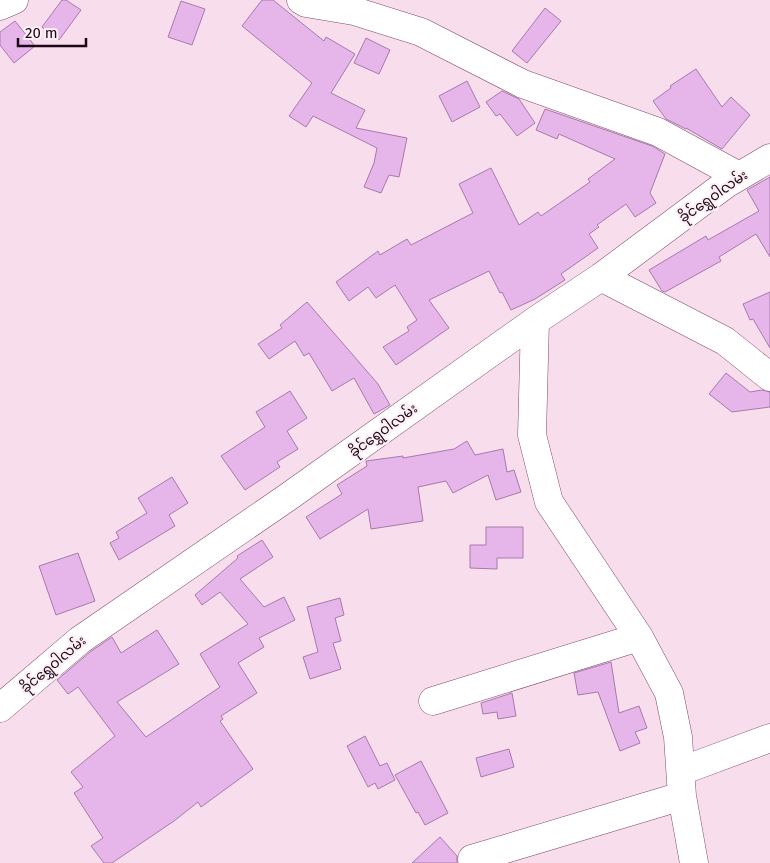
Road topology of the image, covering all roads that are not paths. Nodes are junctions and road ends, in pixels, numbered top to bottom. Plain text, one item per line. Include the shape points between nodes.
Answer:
1 (14, 0) edge
2 (301, 0) edge
3 (0, 6) edge
4 (770, 158) edge
5 (739, 176) junction
6 (601, 277) junction
7 (535, 321) junction
8 (770, 376) edge
9 (639, 637) junction
10 (433, 701) dead end
11 (0, 708) edge
12 (770, 738) edge
13 (682, 784) junction
14 (472, 858) dead end
15 (694, 863) edge

1 - 3 street
2 - 5 street via 306,4 354,11 421,32 523,84 658,132
4 - 5 street, ခိုင်ရွှေဝါလမ်း
5 - 6 street, ခိုင်ရွှေဝါလမ်း
6 - 7 street, ခိုင်ရွှေဝါလမ်း
6 - 8 street via 725,341
7 - 9 street via 532,435 549,502
7 - 11 street, ခိုင်ရွှေဝါလမ်း via 80,640
9 - 10 street
9 - 13 street via 669,692 678,737
12 - 13 street
13 - 14 street
13 - 15 street

